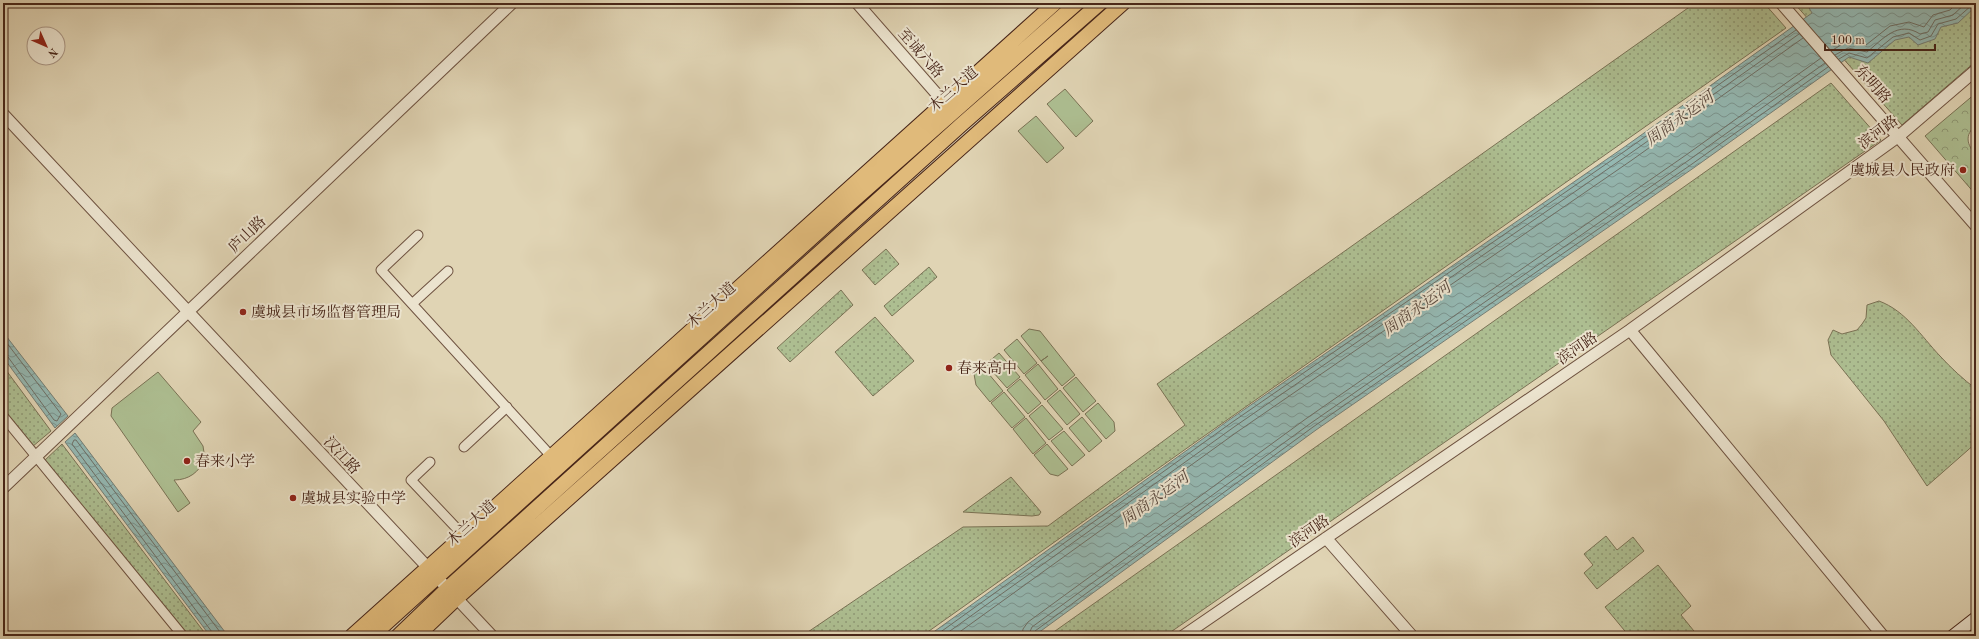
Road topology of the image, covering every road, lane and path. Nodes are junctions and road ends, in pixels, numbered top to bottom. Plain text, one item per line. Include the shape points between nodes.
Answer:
1 (512, 3) edge
2 (857, 3) edge
3 (1055, 3) edge
4 (1077, 3) edge
5 (1100, 3) edge
6 (1123, 3) edge
7 (1781, 3) edge
8 (1976, 70) edge
9 (948, 107) junction
10 (3, 114) edge
11 (962, 124) junction
12 (1899, 136) junction
13 (1976, 226) edge
14 (418, 235) dead end
15 (448, 271) dead end
16 (412, 304) junction
17 (187, 312) junction
18 (1630, 330) junction
19 (507, 407) junction
20 (3, 416) edge
21 (464, 447) dead end
22 (35, 456) junction
23 (551, 456) junction
24 (430, 462) dead end
25 (3, 488) edge
26 (463, 535) junction
27 (1326, 538) junction
28 (432, 572) junction
29 (452, 593) junction
30 (1976, 618) edge
31 (182, 636) edge
32 (352, 636) edge
33 (372, 636) edge
34 (398, 636) edge
35 (417, 636) edge
36 (492, 636) edge
37 (1184, 636) edge
38 (1412, 636) edge
39 (1883, 636) edge
40 (1953, 636) edge

1 - 17 street, 庐山路
2 - 9 street, 至诚六路
3 - 9 main road
4 - 9 main road, 木兰大道
5 - 11 main road
6 - 29 main road
7 - 12 street, 东明路
8 - 12 street, 滨河路
9 - 11 street, 至诚六路
9 - 23 main road
9 - 28 main road, 木兰大道
10 - 17 street, 汉江路
11 - 29 main road
12 - 13 street, 东明路
12 - 18 street, 滨河路
14 - 16 street via 381,270
15 - 16 street
16 - 19 street
17 - 22 street, 庐山路
17 - 28 street, 汉江路
18 - 27 street, 滨河路
18 - 39 street
19 - 21 street
19 - 23 street
20 - 22 street
22 - 25 street, 庐山路
22 - 31 street
23 - 26 main road
24 - 26 street via 411,480
26 - 28 main road
27 - 37 street, 滨河路
27 - 38 street
28 - 29 street, 汉江路
28 - 32 main road
28 - 33 main road, 木兰大道
29 - 34 main road
29 - 35 main road
29 - 36 street, 汉江路
30 - 40 main road

